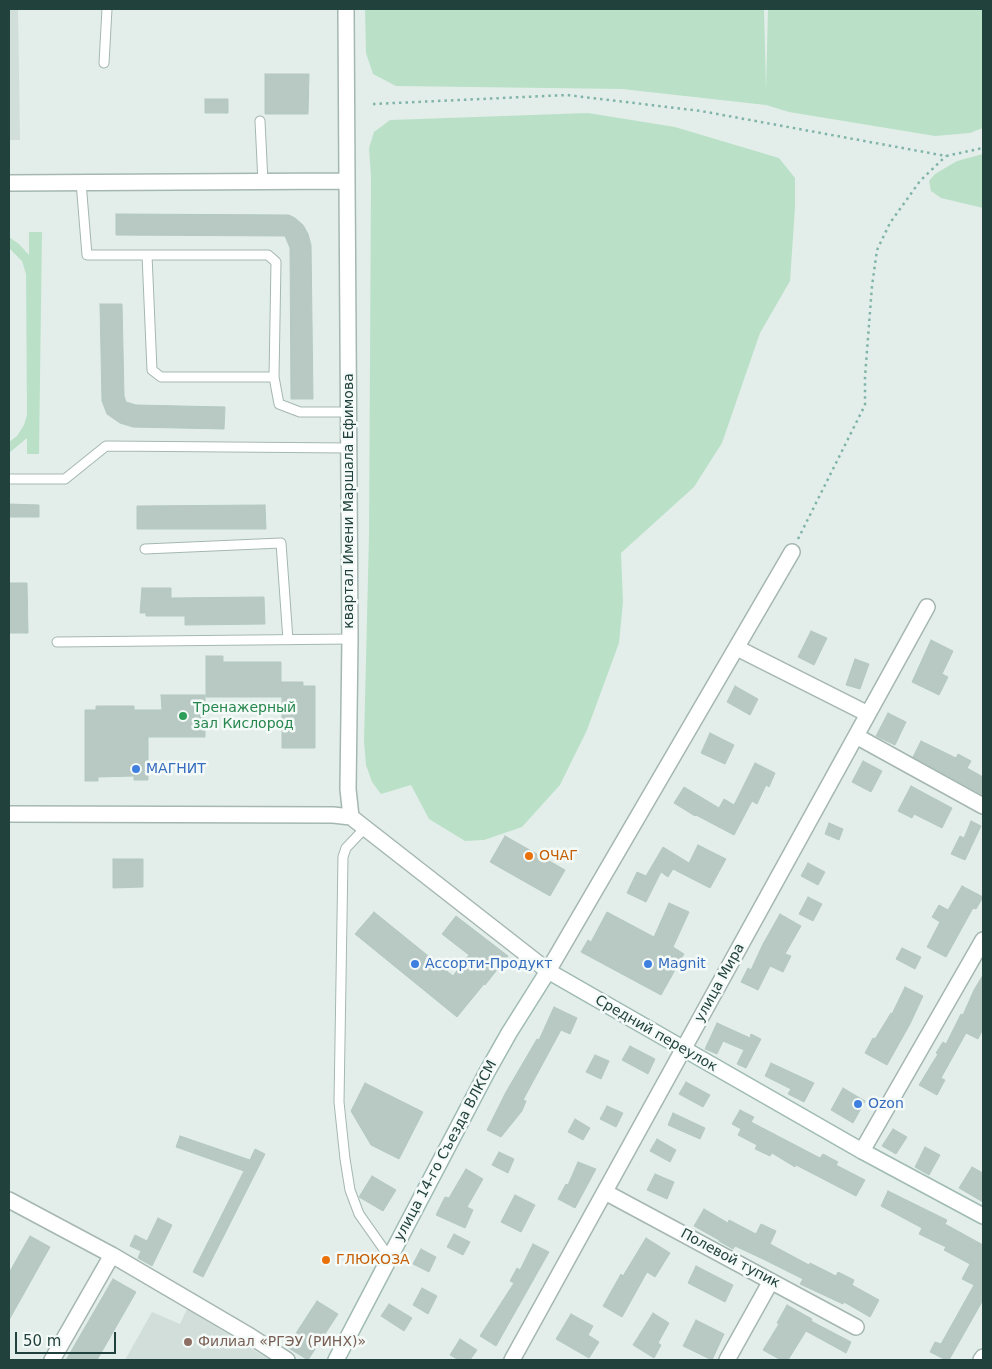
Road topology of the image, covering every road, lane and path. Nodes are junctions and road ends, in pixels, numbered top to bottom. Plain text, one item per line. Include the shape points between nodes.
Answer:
1 (107, 9) edge
2 (346, 9) edge
3 (104, 63) dead end
4 (373, 104) dead end
5 (260, 121) dead end
6 (983, 148) edge
7 (946, 156) junction
8 (347, 181) junction
9 (9, 182) edge
10 (81, 182) junction
11 (263, 182) junction
12 (147, 255) junction
13 (274, 377) junction
14 (348, 412) junction
15 (349, 448) junction
16 (9, 479) edge
17 (145, 548) dead end
18 (792, 552) joint
19 (927, 607) dead end
20 (350, 639) junction
21 (288, 640) junction
22 (57, 642) dead end
23 (737, 648) junction
24 (868, 714) junction
25 (856, 736) junction
26 (983, 806) edge
27 (9, 814) edge
28 (351, 817) junction
29 (365, 828) junction
30 (983, 940) edge
31 (548, 971) junction
32 (683, 1050) junction
33 (862, 1151) junction
34 (605, 1192) junction
35 (9, 1200) edge
36 (983, 1216) edge
37 (112, 1255) junction
38 (390, 1258) junction
39 (771, 1281) junction
40 (856, 1327) dead end
41 (983, 1356) edge
42 (52, 1360) edge
43 (287, 1360) edge
44 (336, 1360) edge
45 (512, 1360) edge
46 (727, 1360) edge
47 (981, 1360) edge

1 - 3 lane
2 - 8 street, квартал Имени Маршала Ефимова
4 - 7 path via 567,95 701,112
5 - 11 lane
6 - 7 path
7 - 18 path via 920,181 890,224 877,250 865,406
8 - 11 street
8 - 14 street, квартал Имени Маршала Ефимова
9 - 10 street
10 - 11 street
10 - 12 lane via 87,255
12 - 13 lane via 152,370 161,377
12 - 13 lane via 268,255 276,262
13 - 14 lane via 279,404 300,412
14 - 15 street, квартал Имени Маршала Ефимова
15 - 16 lane via 106,446 64,479
15 - 20 street, квартал Имени Маршала Ефимова
17 - 21 lane via 282,543
18 - 23 street, улица 14-го Съезда ВЛКСМ
19 - 24 street, улица Мира
20 - 21 lane
20 - 28 street, квартал Имени Маршала Ефимова via 348,789
21 - 22 lane
23 - 24 street
23 - 31 street, улица 14-го Съезда ВЛКСМ
24 - 25 street, улица Мира
25 - 26 street
25 - 32 street, улица Мира
27 - 28 street
28 - 29 street, Средний переулок
29 - 31 street, Средний переулок
29 - 38 lane via 346,848 343,857 339,1102 350,1190 360,1214
30 - 33 street
31 - 32 street, Средний переулок
31 - 38 street, улица 14-го Съезда ВЛКСМ via 487,1072
32 - 33 street, Средний переулок
32 - 34 street, улица Мира
33 - 36 street, Средний переулок
34 - 39 street, Полевой тупик
34 - 45 street, улица Мира
35 - 37 street
37 - 42 street
37 - 43 street
38 - 44 street, улица 14-го Съезда ВЛКСМ
39 - 40 street, Полевой тупик
39 - 46 street
41 - 47 street

